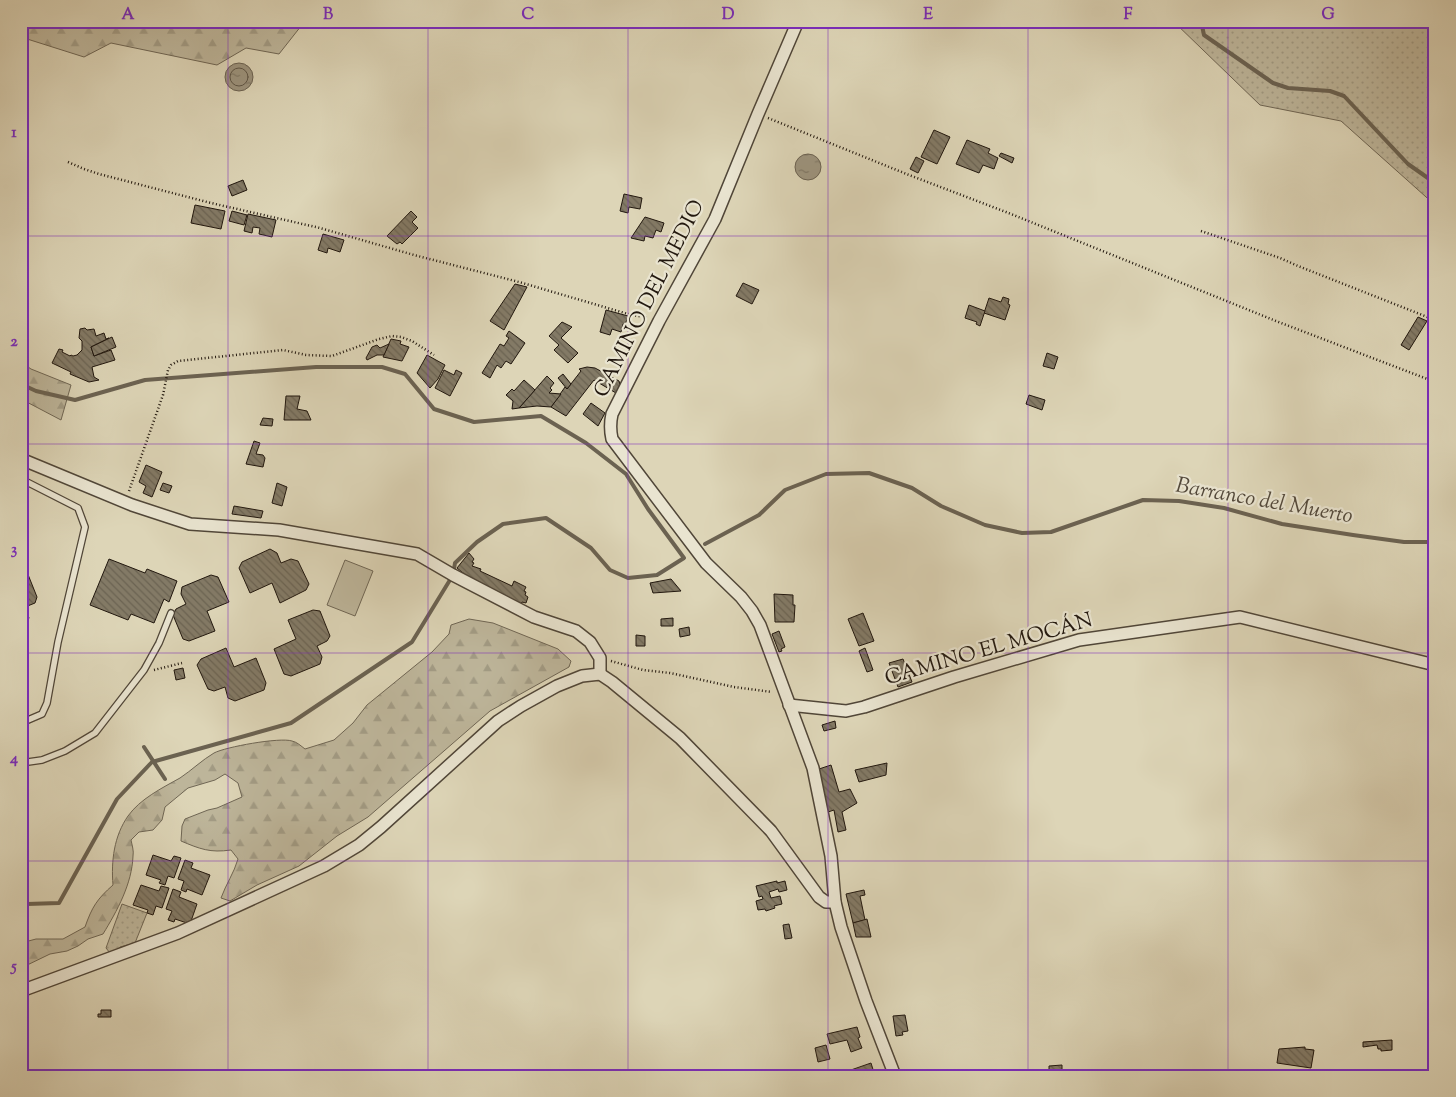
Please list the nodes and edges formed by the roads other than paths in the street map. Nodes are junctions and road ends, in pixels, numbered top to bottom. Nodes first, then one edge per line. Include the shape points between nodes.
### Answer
1 (798, 21) edge
2 (21, 459) edge
3 (21, 478) edge
4 (171, 613) dead end
5 (1435, 665) edge
6 (600, 674) junction
7 (789, 705) junction
8 (21, 723) edge
9 (21, 763) edge
10 (835, 902) junction
11 (21, 991) edge
12 (894, 1076) edge

1 - 7 street, CAMINO DEL MEDIO via 715,219 659,320 610,424 612,439 706,563 752,611
2 - 6 street via 125,502 190,524 279,530 417,554 534,617 576,631 590,642 600,658
3 - 8 lane via 78,508 85,527 47,703 42,714
4 - 9 lane via 144,670 96,733 65,751 42,760
5 - 7 street, CAMINO EL MOCÁN via 1240,617 1079,640 846,711
6 - 10 street via 680,738 772,831 820,897 826,902
6 - 11 street via 582,676 557,686 498,721 382,827 324,866 178,933
7 - 10 street, CAMINO DEL MEDIO via 813,768 831,856
10 - 12 street, CAMINO DEL MEDIO

